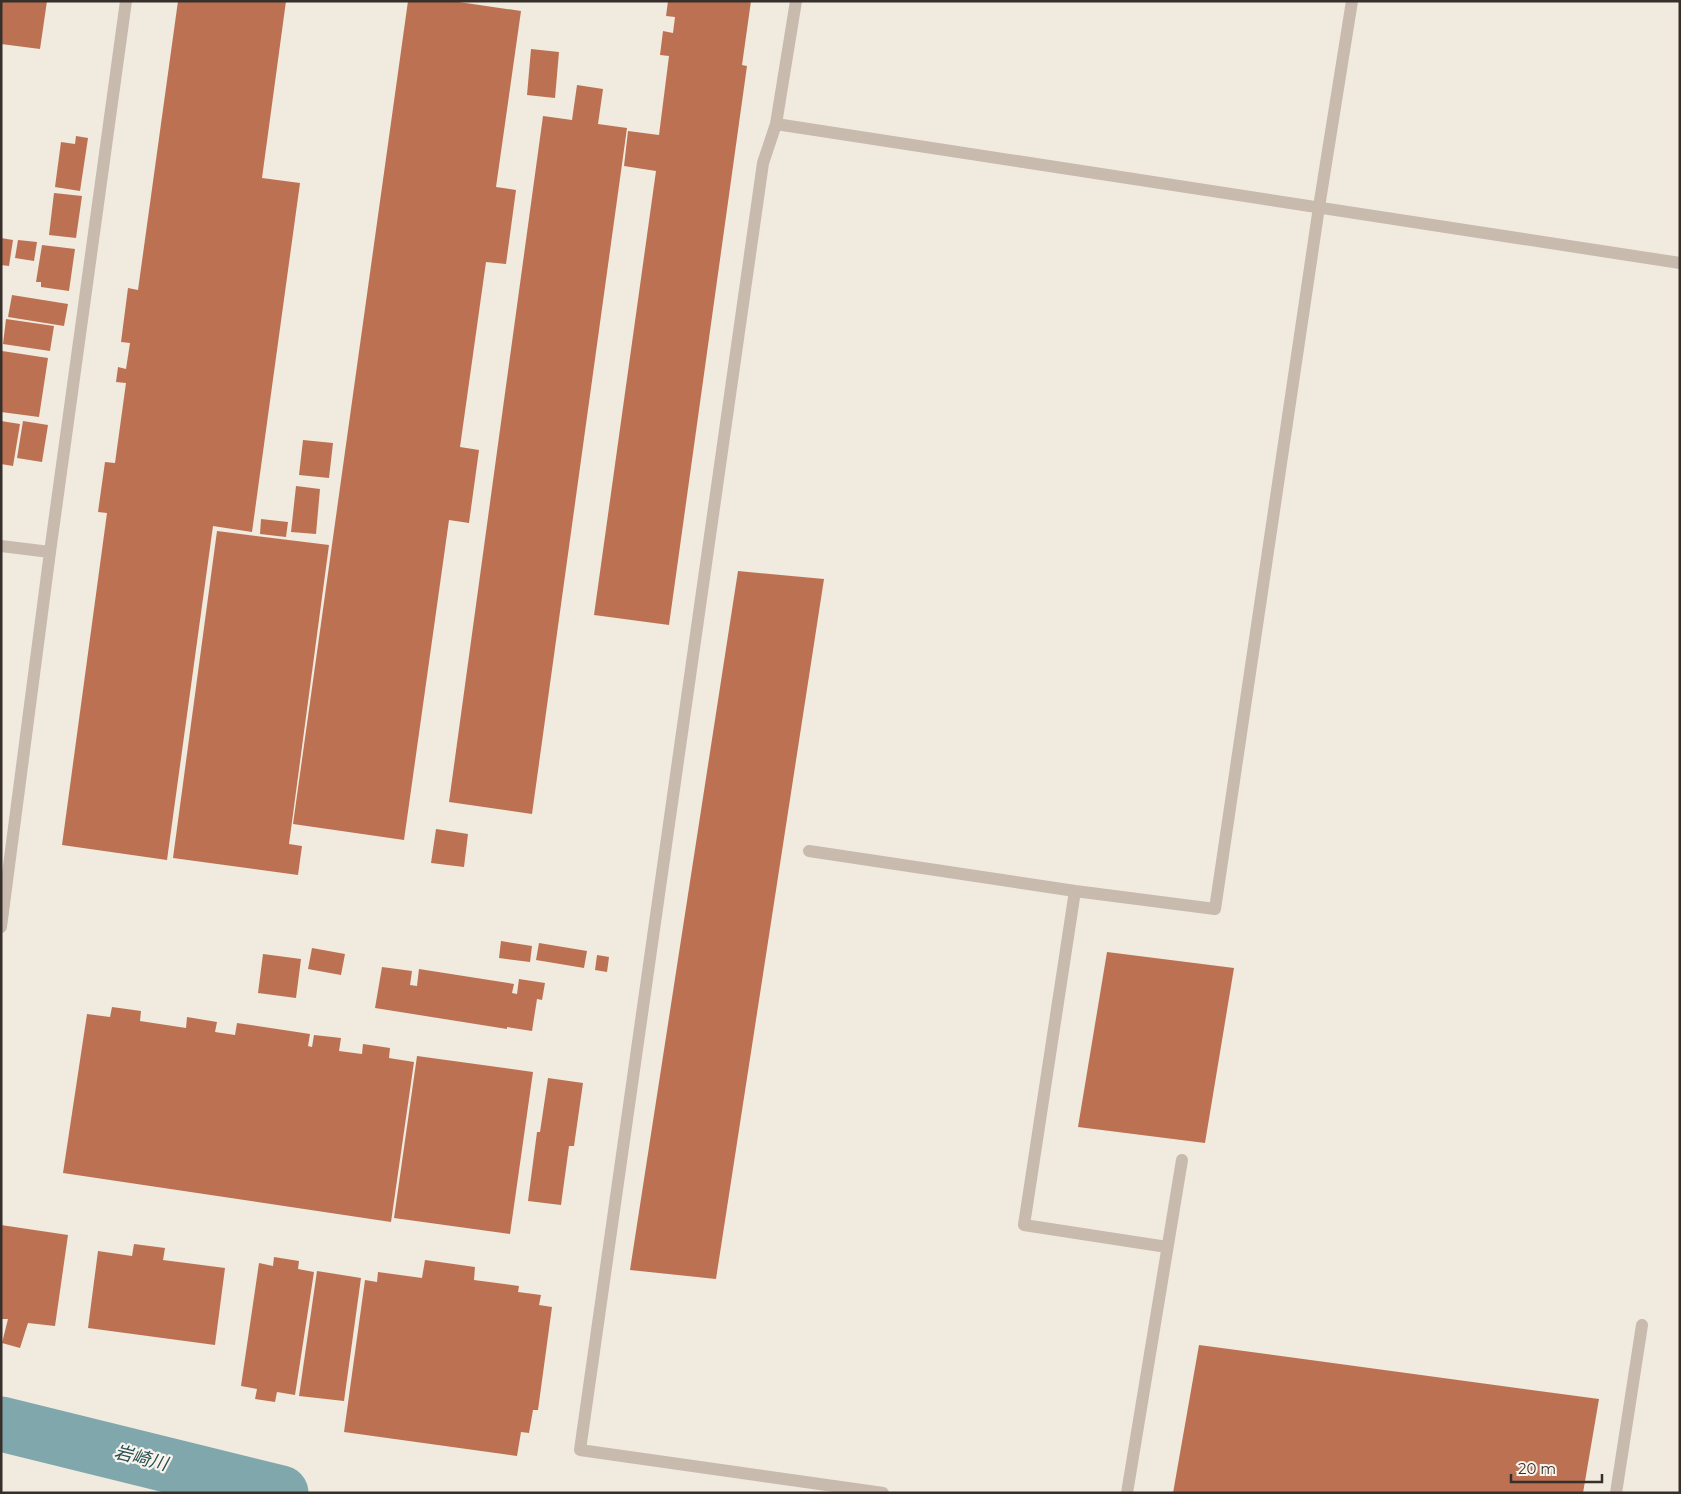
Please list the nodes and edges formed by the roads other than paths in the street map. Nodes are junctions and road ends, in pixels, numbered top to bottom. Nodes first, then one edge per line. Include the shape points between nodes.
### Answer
1 (126, 1) edge
2 (796, 1) edge
3 (1352, 1) edge
4 (776, 124) junction
5 (1318, 207) junction
6 (1680, 262) edge
7 (1, 546) edge
8 (50, 552) junction
9 (808, 851) dead end
10 (1075, 891) junction
11 (1, 927) edge
12 (1182, 1160) dead end
13 (1168, 1247) junction
14 (1642, 1325) dead end
15 (882, 1493) edge
16 (1127, 1493) edge
17 (1616, 1493) edge

1 - 8 lane
2 - 4 lane
3 - 5 lane
4 - 5 lane
4 - 15 lane via 763,163 580,1450
5 - 6 lane
5 - 10 lane via 1215,909
7 - 8 lane
8 - 11 lane
9 - 10 lane
10 - 13 lane via 1024,1225
12 - 13 lane
13 - 16 lane
14 - 17 lane

